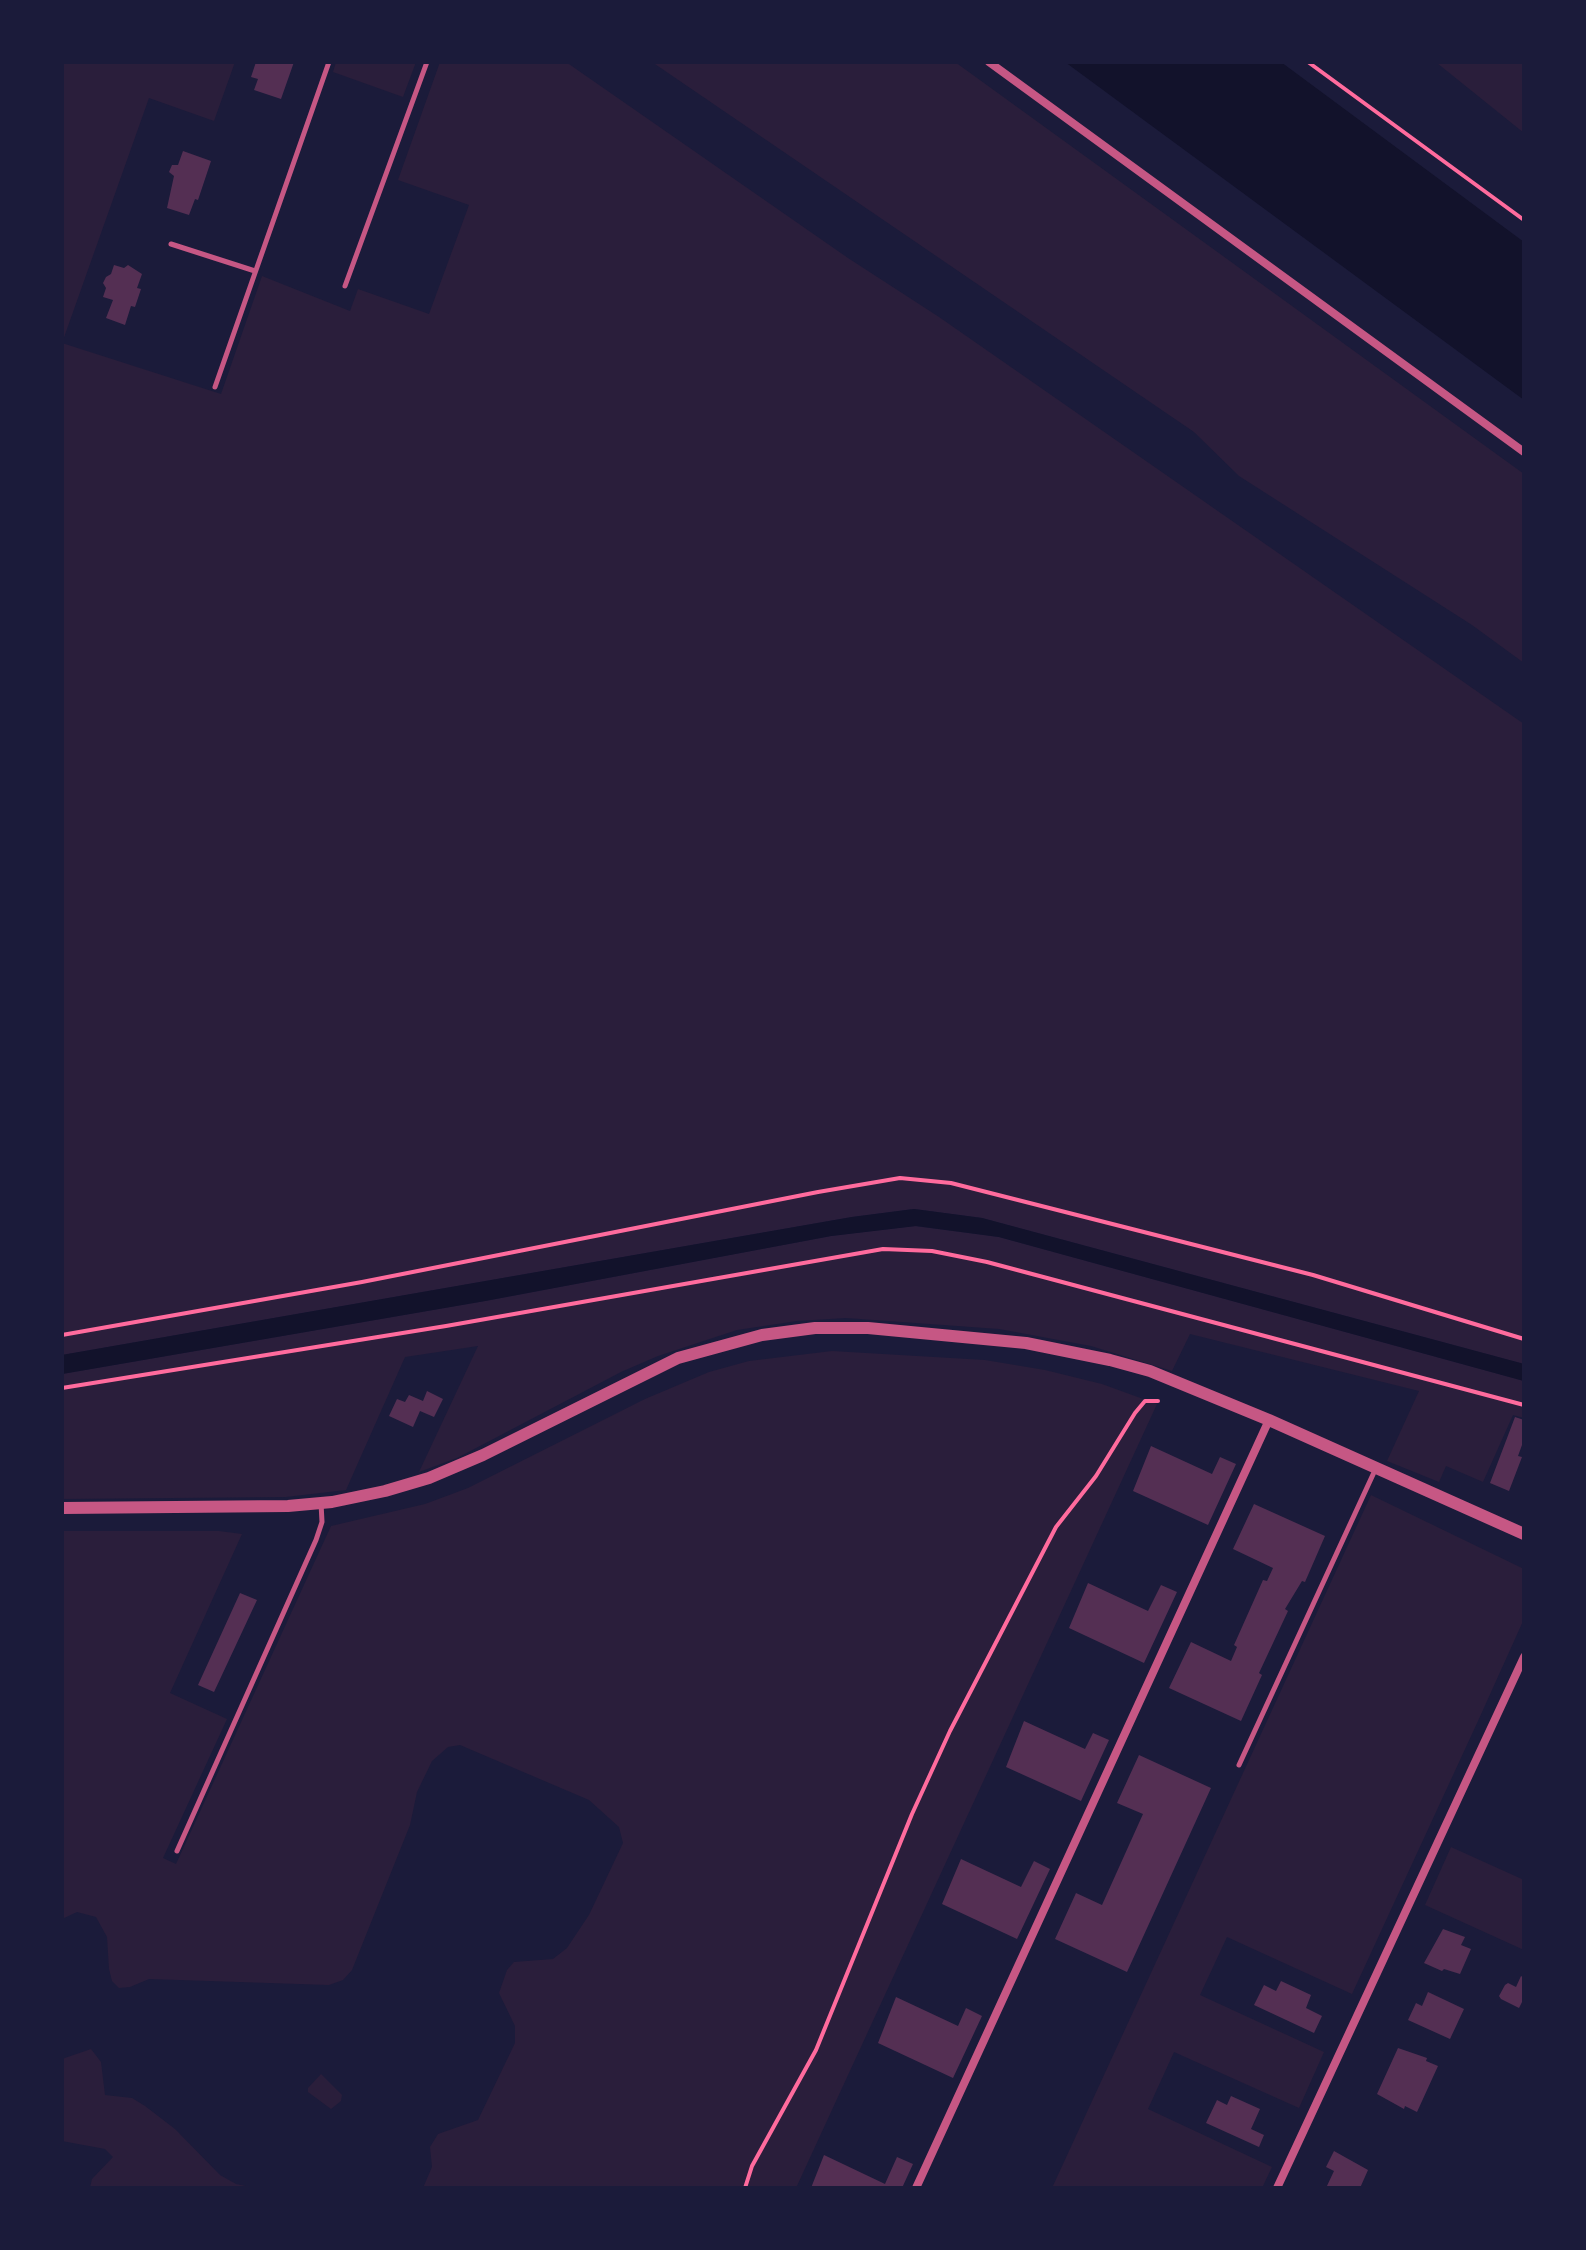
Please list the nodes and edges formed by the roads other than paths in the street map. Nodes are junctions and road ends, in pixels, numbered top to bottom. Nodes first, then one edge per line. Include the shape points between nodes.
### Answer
1 (329, 62) edge
2 (427, 62) edge
3 (989, 62) edge
4 (171, 244) dead end
5 (255, 271) junction
6 (345, 286) dead end
7 (215, 387) dead end
8 (1524, 452) edge
9 (1269, 1420) junction
10 (1377, 1467) junction
11 (321, 1503) junction
12 (62, 1508) edge
13 (1524, 1534) edge
14 (1524, 1657) edge
15 (1239, 1765) dead end
16 (177, 1851) dead end
17 (916, 2188) edge
18 (1277, 2188) edge

1 - 5 lane
2 - 6 lane
3 - 8 street
4 - 5 lane
5 - 7 lane
9 - 10 street
9 - 11 street via 1150,1371 1070,1351 960,1335 815,1328 762,1335 678,1358 429,1478
9 - 17 street
10 - 13 street
10 - 15 lane
11 - 12 street
11 - 16 lane via 316,1540
14 - 18 street

